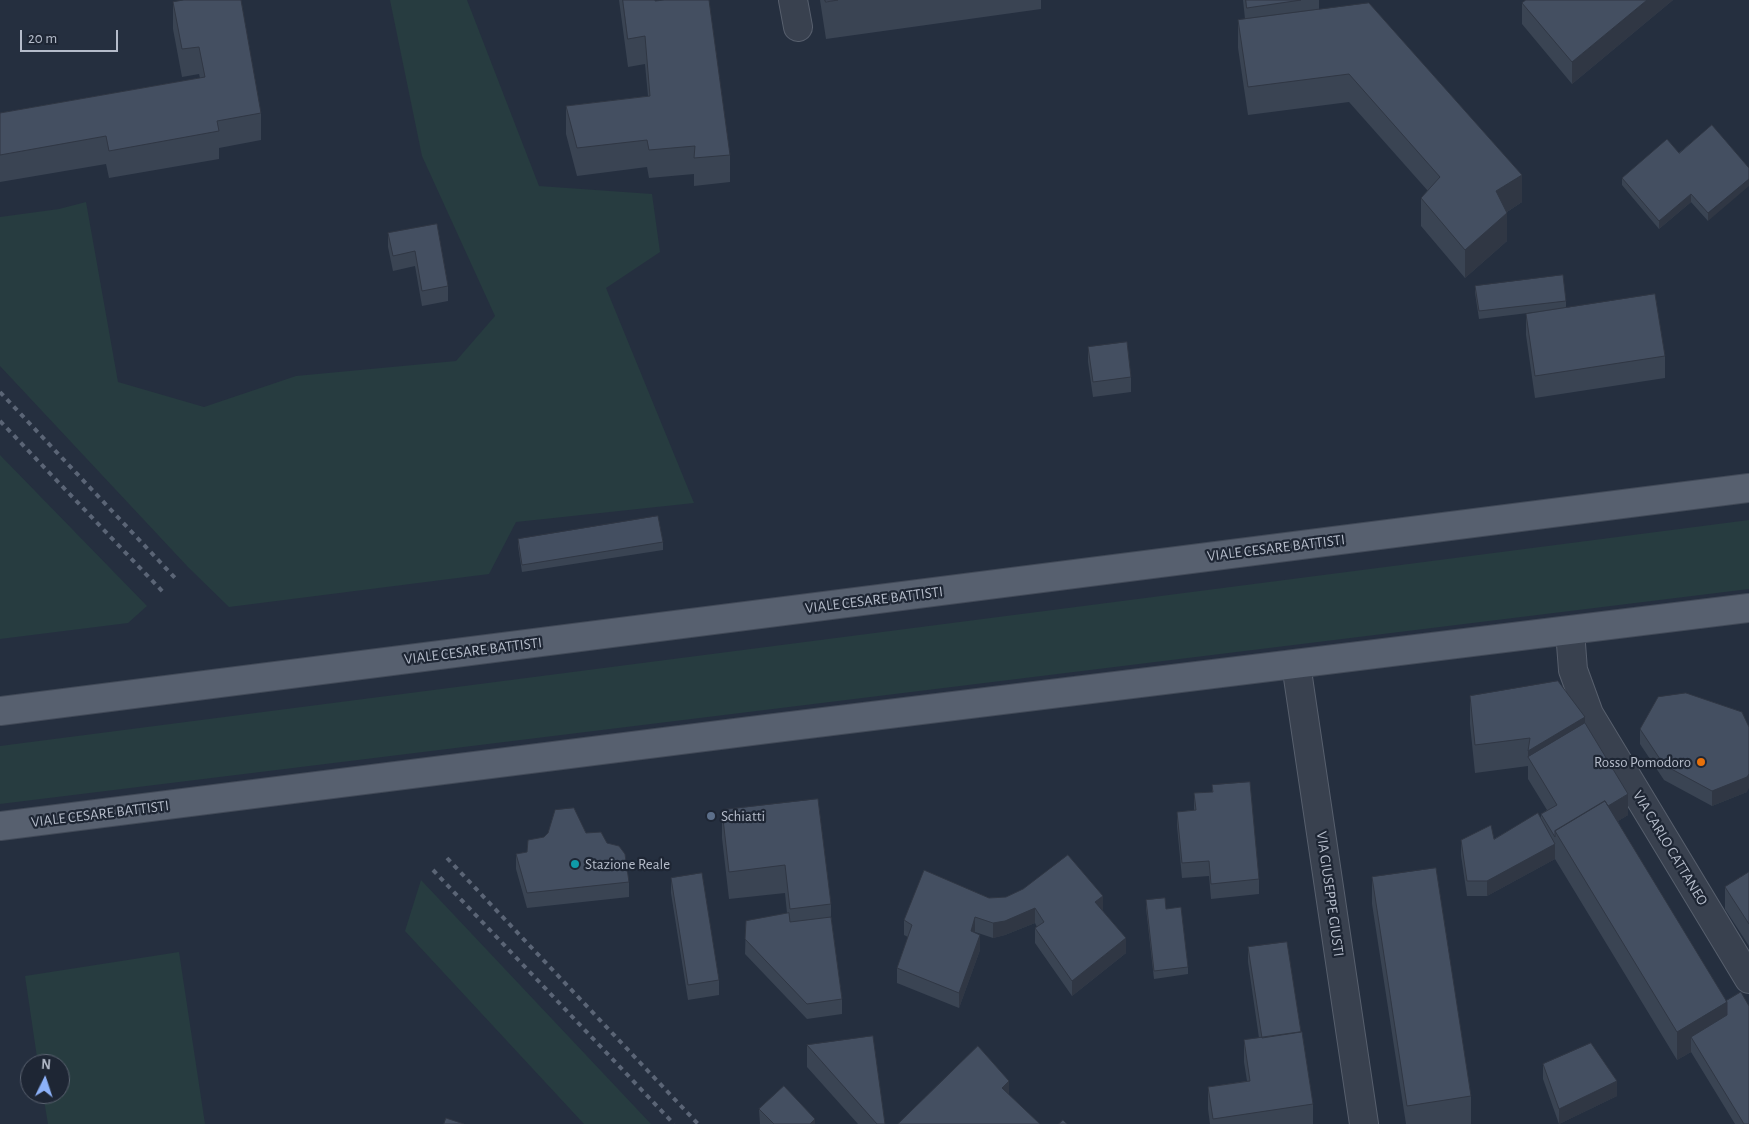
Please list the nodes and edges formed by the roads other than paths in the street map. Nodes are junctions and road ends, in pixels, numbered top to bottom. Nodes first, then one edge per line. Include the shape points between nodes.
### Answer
1 (793, 0) edge
2 (798, 27) dead end
3 (1749, 488) edge
4 (1749, 608) edge
5 (1570, 631) junction
6 (1296, 664) junction
7 (0, 711) edge
8 (0, 826) edge
9 (1749, 979) edge
10 (1364, 1124) edge

1 - 2 street
3 - 7 main road, VIALE CESARE BATTISTI
4 - 5 main road, VIALE CESARE BATTISTI
5 - 6 main road, VIALE CESARE BATTISTI
5 - 9 street, VIA CARLO CATTANEO via 1573,670 1589,714
6 - 8 main road, VIALE CESARE BATTISTI
6 - 10 street, VIA GIUSEPPE GIUSTI

